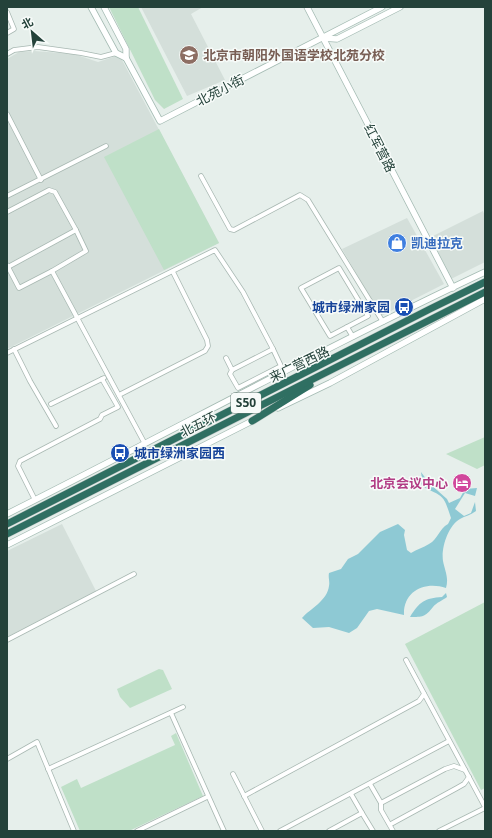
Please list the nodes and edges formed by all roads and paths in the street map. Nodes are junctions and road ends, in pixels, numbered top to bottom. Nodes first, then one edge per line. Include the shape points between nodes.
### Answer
1 (91, 7) edge
2 (104, 7) edge
3 (307, 7) edge
4 (382, 7) edge
5 (400, 7) edge
6 (7, 12) edge
7 (7, 33) edge
8 (323, 38) junction
9 (116, 53) junction
10 (7, 54) edge
11 (126, 58) junction
12 (7, 114) edge
13 (106, 146) dead end
14 (201, 176) dead end
15 (41, 180) junction
16 (7, 196) edge
17 (7, 212) edge
18 (76, 230) junction
19 (8, 266) edge
20 (52, 271) junction
21 (173, 272) junction
22 (485, 272) edge
23 (485, 282) edge
24 (453, 288) junction
25 (485, 292) edge
26 (485, 299) edge
27 (77, 318) junction
28 (383, 322) junction
29 (348, 327) junction
30 (353, 337) junction
31 (14, 349) junction
32 (273, 349) junction
33 (7, 353) edge
34 (226, 358) dead end
35 (341, 365) junction
36 (232, 370) junction
37 (108, 376) junction
38 (102, 378) junction
39 (258, 381) junction
40 (119, 395) junction
41 (51, 404) dead end
42 (124, 404) junction
43 (118, 407) junction
44 (252, 421) junction
45 (56, 426) dead end
46 (146, 444) junction
47 (35, 500) junction
48 (7, 514) edge
49 (7, 524) edge
50 (7, 534) edge
51 (7, 545) edge
52 (134, 574) dead end
53 (7, 640) edge
54 (406, 660) dead end
55 (424, 694) junction
56 (183, 707) dead end
57 (171, 713) junction
58 (449, 741) junction
59 (7, 759) edge
60 (48, 769) junction
61 (465, 770) junction
62 (233, 774) dead end
63 (469, 777) junction
64 (370, 784) junction
65 (352, 794) junction
66 (244, 796) junction
67 (207, 797) junction
68 (381, 803) junction
69 (485, 808) edge
70 (362, 813) junction
71 (391, 824) junction
72 (74, 831) edge
73 (137, 831) edge
74 (224, 831) edge
75 (262, 831) edge
76 (280, 831) edge
77 (328, 831) edge
78 (372, 831) edge
79 (393, 831) edge
80 (439, 831) edge

1 - 9 street
2 - 11 street via 126,49
3 - 8 street, 红军营路
4 - 8 street, 北苑小街
5 - 8 street, 北苑小街 via 337,39
6 - 7 street via 14,29
8 - 11 street, 北苑小街 via 160,121
8 - 24 street, 红军营路
9 - 10 street via 101,57 38,47 14,50
9 - 11 street
12 - 15 street
13 - 15 street
14 - 28 street via 230,228 234,230 300,195 308,200
15 - 16 street
17 - 18 street via 52,190
18 - 19 street
18 - 20 street via 86,251
19 - 20 street via 19,288
20 - 27 street
21 - 27 street
21 - 32 street via 215,250 243,292
21 - 40 street via 208,346 205,351
22 - 24 street, 来广营西路
23 - 49 highway, 北五环 / S50
24 - 28 street, 来广营西路
25 - 35 highway, 北五环 / S50
26 - 44 street via 330,383
27 - 31 street
27 - 37 street
28 - 30 street, 来广营西路
29 - 29 street via 368,316 339,268 301,288 330,336
29 - 30 street
30 - 39 street, 来广营西路
31 - 33 street
31 - 45 street
32 - 36 street
32 - 39 street via 281,366
34 - 36 street
35 - 44 highway
35 - 50 highway, 北五环 / S50
36 - 39 street via 230,374 238,388
37 - 38 street
37 - 40 street
38 - 41 street
38 - 43 street
39 - 46 street, 来广营西路
40 - 42 street
42 - 43 street
42 - 46 street
43 - 47 street via 102,415 100,420 20,460 18,466
44 - 51 street
46 - 47 street, 来广营西路
47 - 48 street, 来广营西路
52 - 53 street
54 - 55 street
55 - 58 street
55 - 66 street via 412,705
56 - 57 street
57 - 60 street
57 - 67 street
58 - 61 street
58 - 64 street
59 - 60 street via 37,742
60 - 72 street
61 - 63 street
61 - 68 street via 454,766 445,769
62 - 66 street
63 - 69 street
63 - 71 street via 464,784
64 - 65 street
64 - 68 street
65 - 70 street
65 - 76 street
66 - 75 street
67 - 73 street
67 - 74 street
68 - 71 street via 381,810
69 - 80 street
70 - 77 street
70 - 78 street
71 - 79 street

